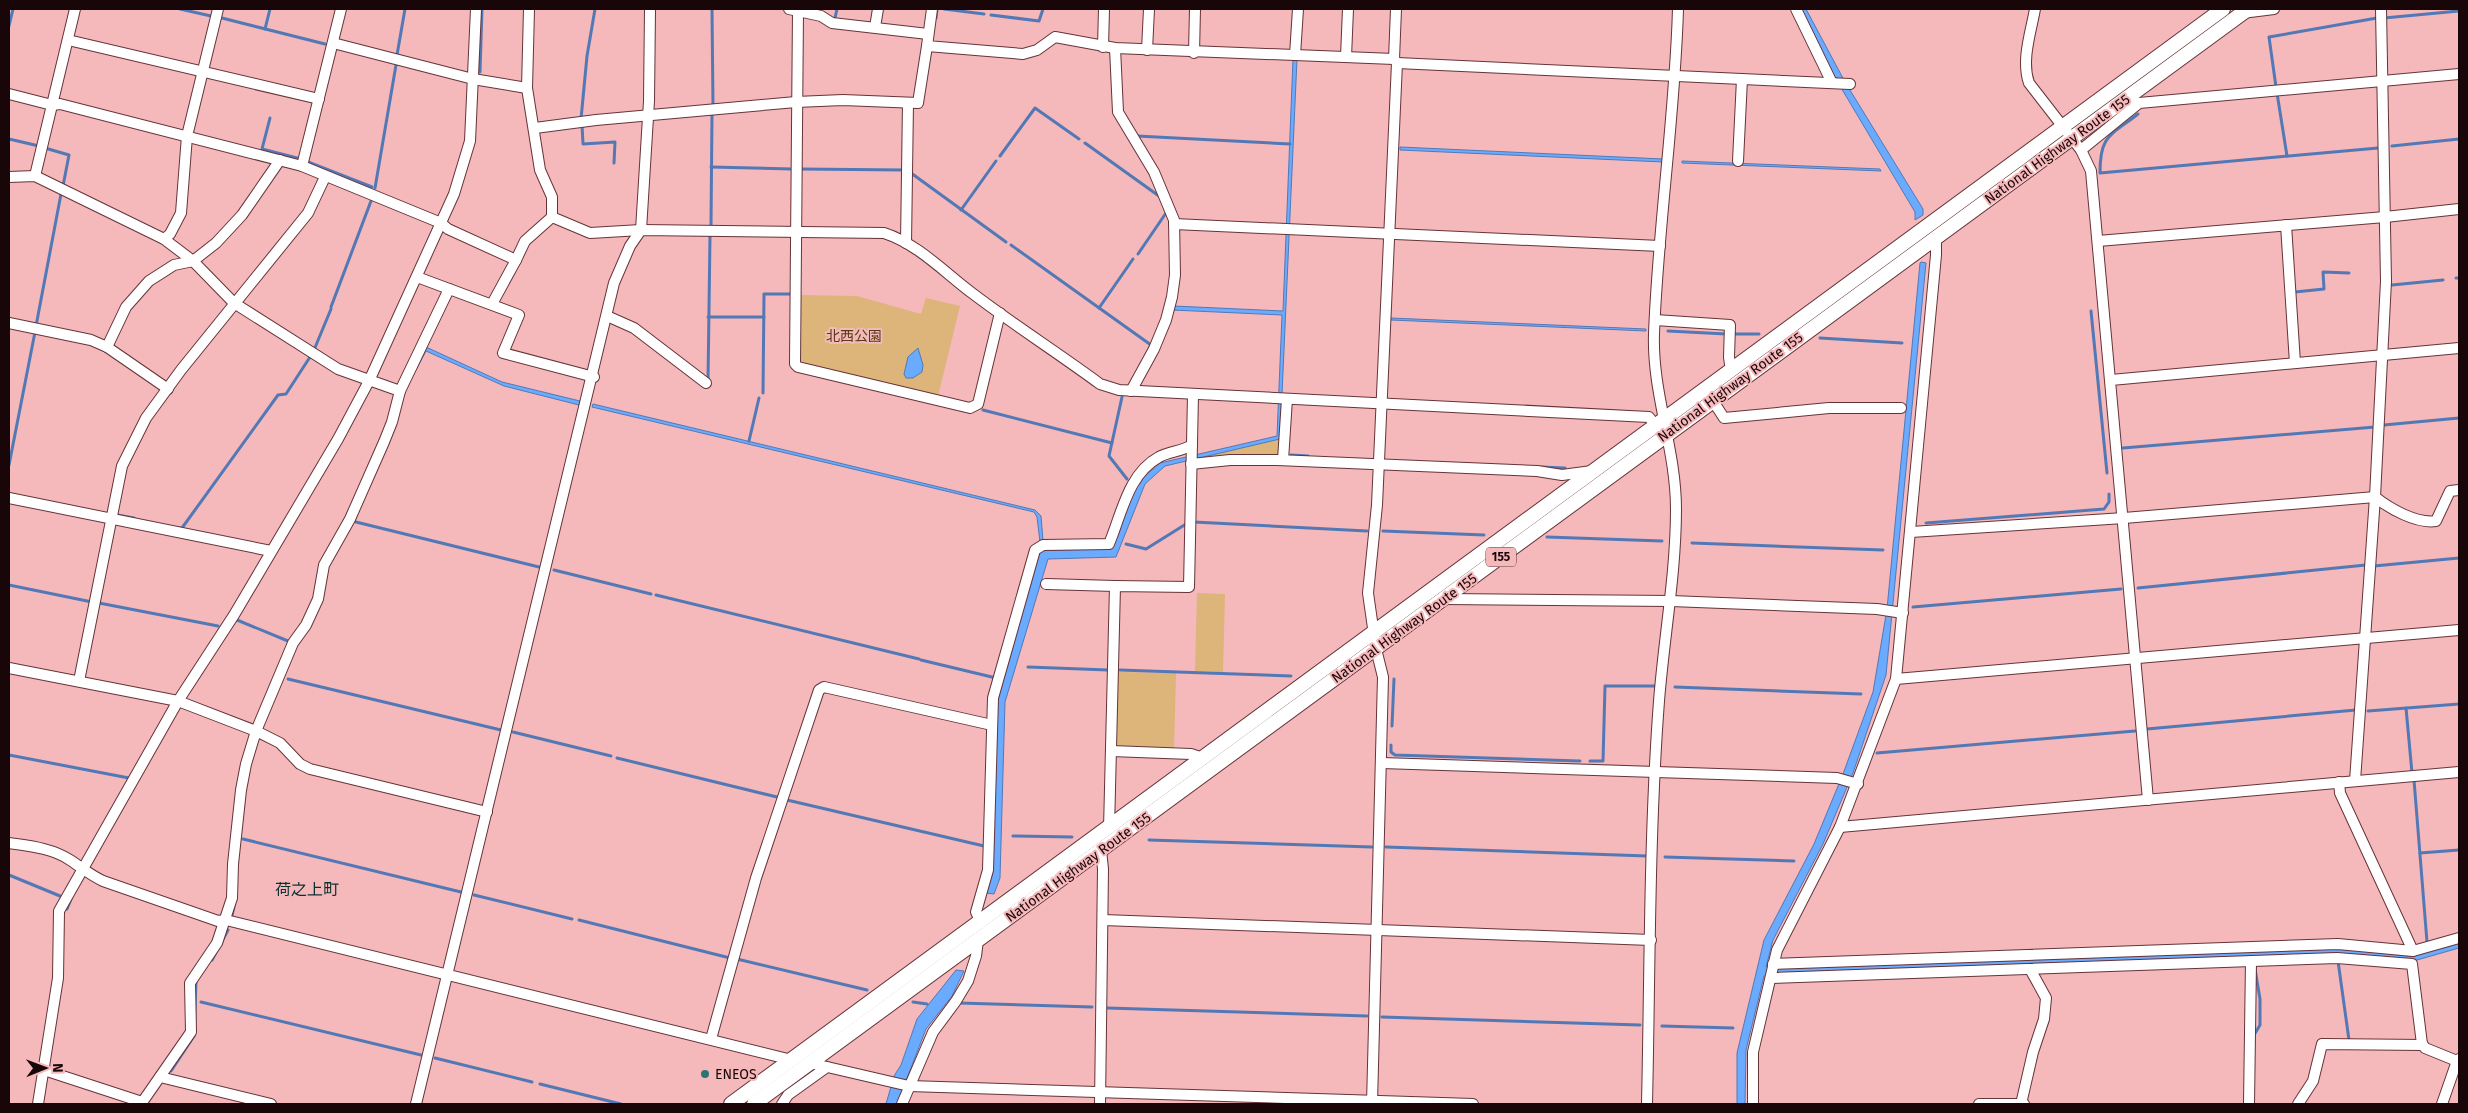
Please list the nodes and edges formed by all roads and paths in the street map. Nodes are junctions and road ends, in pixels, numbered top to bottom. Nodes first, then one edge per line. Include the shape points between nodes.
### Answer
1 (75, 9) edge
2 (218, 9) edge
3 (341, 9) edge
4 (476, 9) edge
5 (529, 9) edge
6 (650, 9) edge
7 (791, 9) edge
8 (878, 9) edge
9 (932, 9) edge
10 (1104, 9) edge
11 (1149, 9) edge
12 (1195, 9) edge
13 (1298, 9) edge
14 (1348, 9) edge
15 (1396, 9) edge
16 (1678, 9) edge
17 (1796, 9) edge
18 (2035, 9) edge
19 (2223, 9) edge
20 (2274, 9) edge
21 (2381, 9) edge
22 (2245, 11) edge
23 (875, 27) junction
24 (928, 34) junction
25 (68, 40) junction
26 (332, 43) junction
27 (927, 46) junction
28 (1103, 47) junction
29 (1115, 48) junction
30 (1147, 50) junction
31 (1194, 52) junction
32 (1295, 55) junction
33 (1346, 57) junction
34 (1395, 61) junction
35 (203, 71) junction
36 (2459, 74) edge
37 (1676, 76) junction
38 (473, 79) junction
39 (1742, 79) junction
40 (2383, 80) junction
41 (1834, 83) junction
42 (1849, 84) dead end
43 (527, 88) junction
44 (9, 94) edge
45 (319, 99) junction
46 (796, 102) junction
47 (908, 103) junction
48 (52, 105) junction
49 (648, 115) junction
50 (2063, 126) junction
51 (535, 128) junction
52 (187, 136) junction
53 (2072, 138) junction
54 (2081, 150) junction
55 (280, 160) junction
56 (1738, 161) dead end
57 (302, 166) junction
58 (34, 176) junction
59 (325, 177) junction
60 (9, 178) edge
61 (2459, 209) edge
62 (552, 217) junction
63 (2386, 217) junction
64 (441, 223) junction
65 (1174, 224) junction
66 (2286, 225) junction
67 (641, 230) junction
68 (795, 232) junction
69 (1389, 234) junction
70 (1936, 237) junction
71 (164, 239) junction
72 (2098, 240) junction
73 (906, 243) junction
74 (1660, 246) junction
75 (516, 260) junction
76 (193, 261) junction
77 (417, 277) junction
78 (449, 288) junction
79 (234, 303) junction
80 (492, 304) junction
81 (1000, 313) junction
82 (607, 316) junction
83 (1655, 320) junction
84 (9, 323) edge
85 (107, 347) junction
86 (2459, 348) edge
87 (2383, 355) junction
88 (2295, 362) junction
89 (1731, 372) junction
90 (594, 377) junction
91 (2111, 380) junction
92 (369, 381) junction
93 (706, 383) dead end
94 (168, 389) junction
95 (400, 391) junction
96 (1131, 391) junction
97 (1193, 395) junction
98 (1282, 399) junction
99 (1713, 401) junction
100 (1382, 403) junction
101 (1901, 408) dead end
102 (1660, 421) junction
103 (1668, 432) junction
104 (1191, 456) junction
105 (1283, 460) junction
106 (1379, 465) junction
107 (1595, 471) junction
108 (2459, 490) edge
109 (2375, 497) junction
110 (9, 498) edge
111 (2124, 518) junction
112 (112, 519) junction
113 (1911, 532) junction
114 (271, 551) junction
115 (1046, 584) dead end
116 (1115, 586) junction
117 (1445, 599) junction
118 (1671, 602) junction
119 (1902, 613) junction
120 (2459, 630) edge
121 (1374, 632) junction
122 (2365, 638) junction
123 (1376, 649) junction
124 (2135, 658) junction
125 (9, 668) edge
126 (1896, 680) junction
127 (79, 681) junction
128 (178, 701) junction
129 (992, 725) junction
130 (256, 731) junction
131 (1111, 751) junction
132 (1203, 758) junction
133 (1382, 763) junction
134 (1655, 772) junction
135 (2459, 772) edge
136 (2355, 781) junction
137 (1854, 782) junction
138 (2339, 782) junction
139 (2148, 800) junction
140 (487, 812) junction
141 (1840, 827) junction
142 (1109, 829) junction
143 (9, 843) edge
144 (1101, 850) junction
145 (82, 870) junction
146 (226, 920) junction
147 (1103, 920) junction
148 (981, 923) junction
149 (1377, 930) junction
150 (2459, 938) edge
151 (978, 940) junction
152 (1651, 940) junction
153 (2412, 957) junction
154 (2251, 961) junction
155 (1773, 965) junction
156 (2030, 969) junction
157 (447, 975) junction
158 (1771, 977) junction
159 (711, 1039) junction
160 (2423, 1045) junction
161 (792, 1060) junction
162 (2458, 1060) edge
163 (810, 1063) junction
164 (827, 1067) junction
165 (44, 1070) junction
166 (160, 1077) junction
167 (909, 1086) junction
168 (1100, 1092) junction
169 (141, 1103) edge
170 (1372, 1103) edge
171 (38, 1104) edge
172 (271, 1104) edge
173 (416, 1104) edge
174 (732, 1104) edge
175 (754, 1104) edge
176 (782, 1104) edge
177 (902, 1104) edge
178 (1100, 1104) edge
179 (1473, 1104) edge
180 (1647, 1104) edge
181 (1753, 1104) edge
182 (1979, 1104) edge
183 (2019, 1104) edge
184 (2249, 1104) edge
185 (2298, 1104) edge
186 (2442, 1104) edge

1 - 25 street
2 - 35 street
3 - 26 street
4 - 38 street
5 - 43 street
6 - 49 street
7 - 23 street via 821,16 832,23
7 - 46 street
8 - 23 street
9 - 24 street
10 - 28 street
11 - 30 street
12 - 31 street
13 - 32 street
14 - 33 street
15 - 34 street
16 - 37 street
17 - 41 street
18 - 50 street via 2026,74 2029,83
19 - 50 highway, National Highway Route 155 / 155
20 - 22 street
21 - 40 street
22 - 53 highway, National Highway Route 155 / 155
23 - 24 street
24 - 27 street
25 - 35 street
25 - 48 street
26 - 38 street
26 - 45 street
27 - 28 street via 1023,54 1037,50 1055,37
27 - 47 street via 918,103
28 - 29 street
29 - 30 street
29 - 65 street via 1118,112 1154,172
30 - 31 street
31 - 32 street
32 - 33 street
33 - 34 street
34 - 37 street
34 - 69 street
35 - 45 street
35 - 52 street
36 - 40 street
37 - 39 street
37 - 74 street
38 - 43 street
38 - 64 street via 470,141 454,194
39 - 41 street
39 - 56 street
40 - 54 street via 2140,103
40 - 63 street
41 - 42 street
43 - 51 street
44 - 48 street
45 - 57 street
46 - 47 street
46 - 49 street
46 - 68 street
47 - 73 street
48 - 52 street via 60,104
48 - 58 street
49 - 51 street
49 - 67 street
50 - 53 street
50 - 89 highway, National Highway Route 155 / 155
51 - 62 street via 540,170 552,197
52 - 55 street
52 - 71 street via 181,213
53 - 54 street
53 - 70 highway, National Highway Route 155 / 155
54 - 72 street via 2091,171
55 - 57 street
55 - 76 street via 242,215 216,243
57 - 59 street
58 - 60 street
58 - 71 street
59 - 64 street
59 - 79 street via 308,213
61 - 63 street
62 - 67 street via 590,233
62 - 75 street via 525,241
63 - 66 street
63 - 87 street
64 - 75 street
64 - 77 street
65 - 69 street
65 - 96 street via 1172,297 1154,349
66 - 72 street
66 - 88 street
67 - 68 street
67 - 82 street via 630,246 614,283
68 - 73 street via 884,233
68 - 81 street via 794,361 798,367 970,408 978,404
69 - 74 street
69 - 100 street
70 - 99 highway, National Highway Route 155 / 155
70 - 113 street
71 - 76 street
72 - 91 street
73 - 81 street
74 - 83 street
75 - 80 street
76 - 79 street
76 - 85 street via 174,266 149,281 126,307
77 - 78 street
77 - 92 street
78 - 80 street
78 - 95 street
79 - 92 street via 338,369
79 - 94 street
80 - 90 street via 520,315 503,353
81 - 96 street via 1100,384
82 - 90 street
82 - 93 street via 634,328
83 - 89 street via 1730,325
83 - 102 street
84 - 85 street via 91,340
85 - 94 street
86 - 87 street
87 - 88 street
87 - 109 street
88 - 91 street
89 - 102 highway, National Highway Route 155 / 155
90 - 140 street
91 - 111 street
92 - 95 street
92 - 114 street via 338,440
94 - 112 street via 146,418 122,466
95 - 130 street via 384,442 350,519 324,565 318,599 293,643
96 - 97 street
97 - 98 street
97 - 104 street
98 - 100 street
98 - 105 street
99 - 101 street via 1724,418 1829,408
99 - 103 highway, National Highway Route 155 / 155
100 - 102 street via 1649,417
100 - 106 street
102 - 103 street
102 - 107 highway, National Highway Route 155 / 155
103 - 117 highway, National Highway Route 155 / 155
103 - 118 street via 1676,509
104 - 105 street
104 - 116 street via 1189,587
104 - 129 street via 1184,450 1161,456 1136,476 1109,544 1043,545 1035,550 993,698
105 - 106 street
106 - 107 street via 1562,475
106 - 121 street via 1368,593
107 - 121 highway, National Highway Route 155 / 155
108 - 109 street via 2450,491 2436,521 2426,522
109 - 111 street
109 - 122 street
110 - 112 street
111 - 113 street
111 - 124 street
112 - 114 street
112 - 127 street
113 - 119 street
114 - 128 street
115 - 116 street
116 - 131 street
117 - 118 street
117 - 123 highway, National Highway Route 155 / 155
118 - 119 street via 1877,609
118 - 134 street via 1659,700
119 - 126 street
120 - 122 street
121 - 123 street
121 - 132 highway, National Highway Route 155 / 155
122 - 124 street
122 - 136 street
123 - 133 street via 1383,676
123 - 144 highway, National Highway Route 155 / 155
124 - 126 street
124 - 139 street
125 - 127 street
126 - 137 street
127 - 128 street
128 - 130 street
128 - 145 street
129 - 148 street via 988,870 976,912
129 - 159 street via 824,687 819,690 756,878
130 - 140 street via 280,743 300,764 310,769
130 - 146 street via 241,790 232,898
131 - 132 street via 1191,754
131 - 142 street
132 - 142 highway, National Highway Route 155 / 155
133 - 134 street
133 - 149 street
134 - 137 street via 1837,778
134 - 152 street
135 - 136 street
136 - 138 street
137 - 141 street
138 - 139 street
138 - 153 street via 2340,792
139 - 141 street
140 - 157 street
141 - 155 street
142 - 148 highway, National Highway Route 155 / 155
143 - 145 street via 53,852
144 - 147 street
144 - 151 highway, National Highway Route 155 / 155
145 - 146 street via 112,884 218,921
145 - 165 street via 59,911 58,978
146 - 157 street
146 - 166 street via 217,944 190,983 191,1032
147 - 149 street
147 - 168 street
148 - 161 highway, National Highway Route 155 / 155
149 - 152 street
149 - 170 street
150 - 153 street
151 - 163 highway, National Highway Route 155 / 155
151 - 167 street via 968,981 932,1032
152 - 180 street
153 - 154 street
153 - 155 street via 2338,944
153 - 160 street
154 - 156 street
154 - 184 street
155 - 158 street
156 - 158 street
156 - 183 street via 2046,998 2045,1012
157 - 159 street
157 - 173 street
158 - 181 street via 1753,1052
159 - 161 street
160 - 162 street
160 - 185 street via 2322,1044 2313,1081
161 - 174 highway, National Highway Route 155 / 155
162 - 186 street
163 - 164 street
163 - 175 highway, National Highway Route 155 / 155
164 - 167 street
164 - 176 street
165 - 169 street
165 - 171 street
166 - 169 street
166 - 172 street
167 - 168 street
167 - 177 street
168 - 170 street
168 - 178 street
170 - 179 street
182 - 183 street

